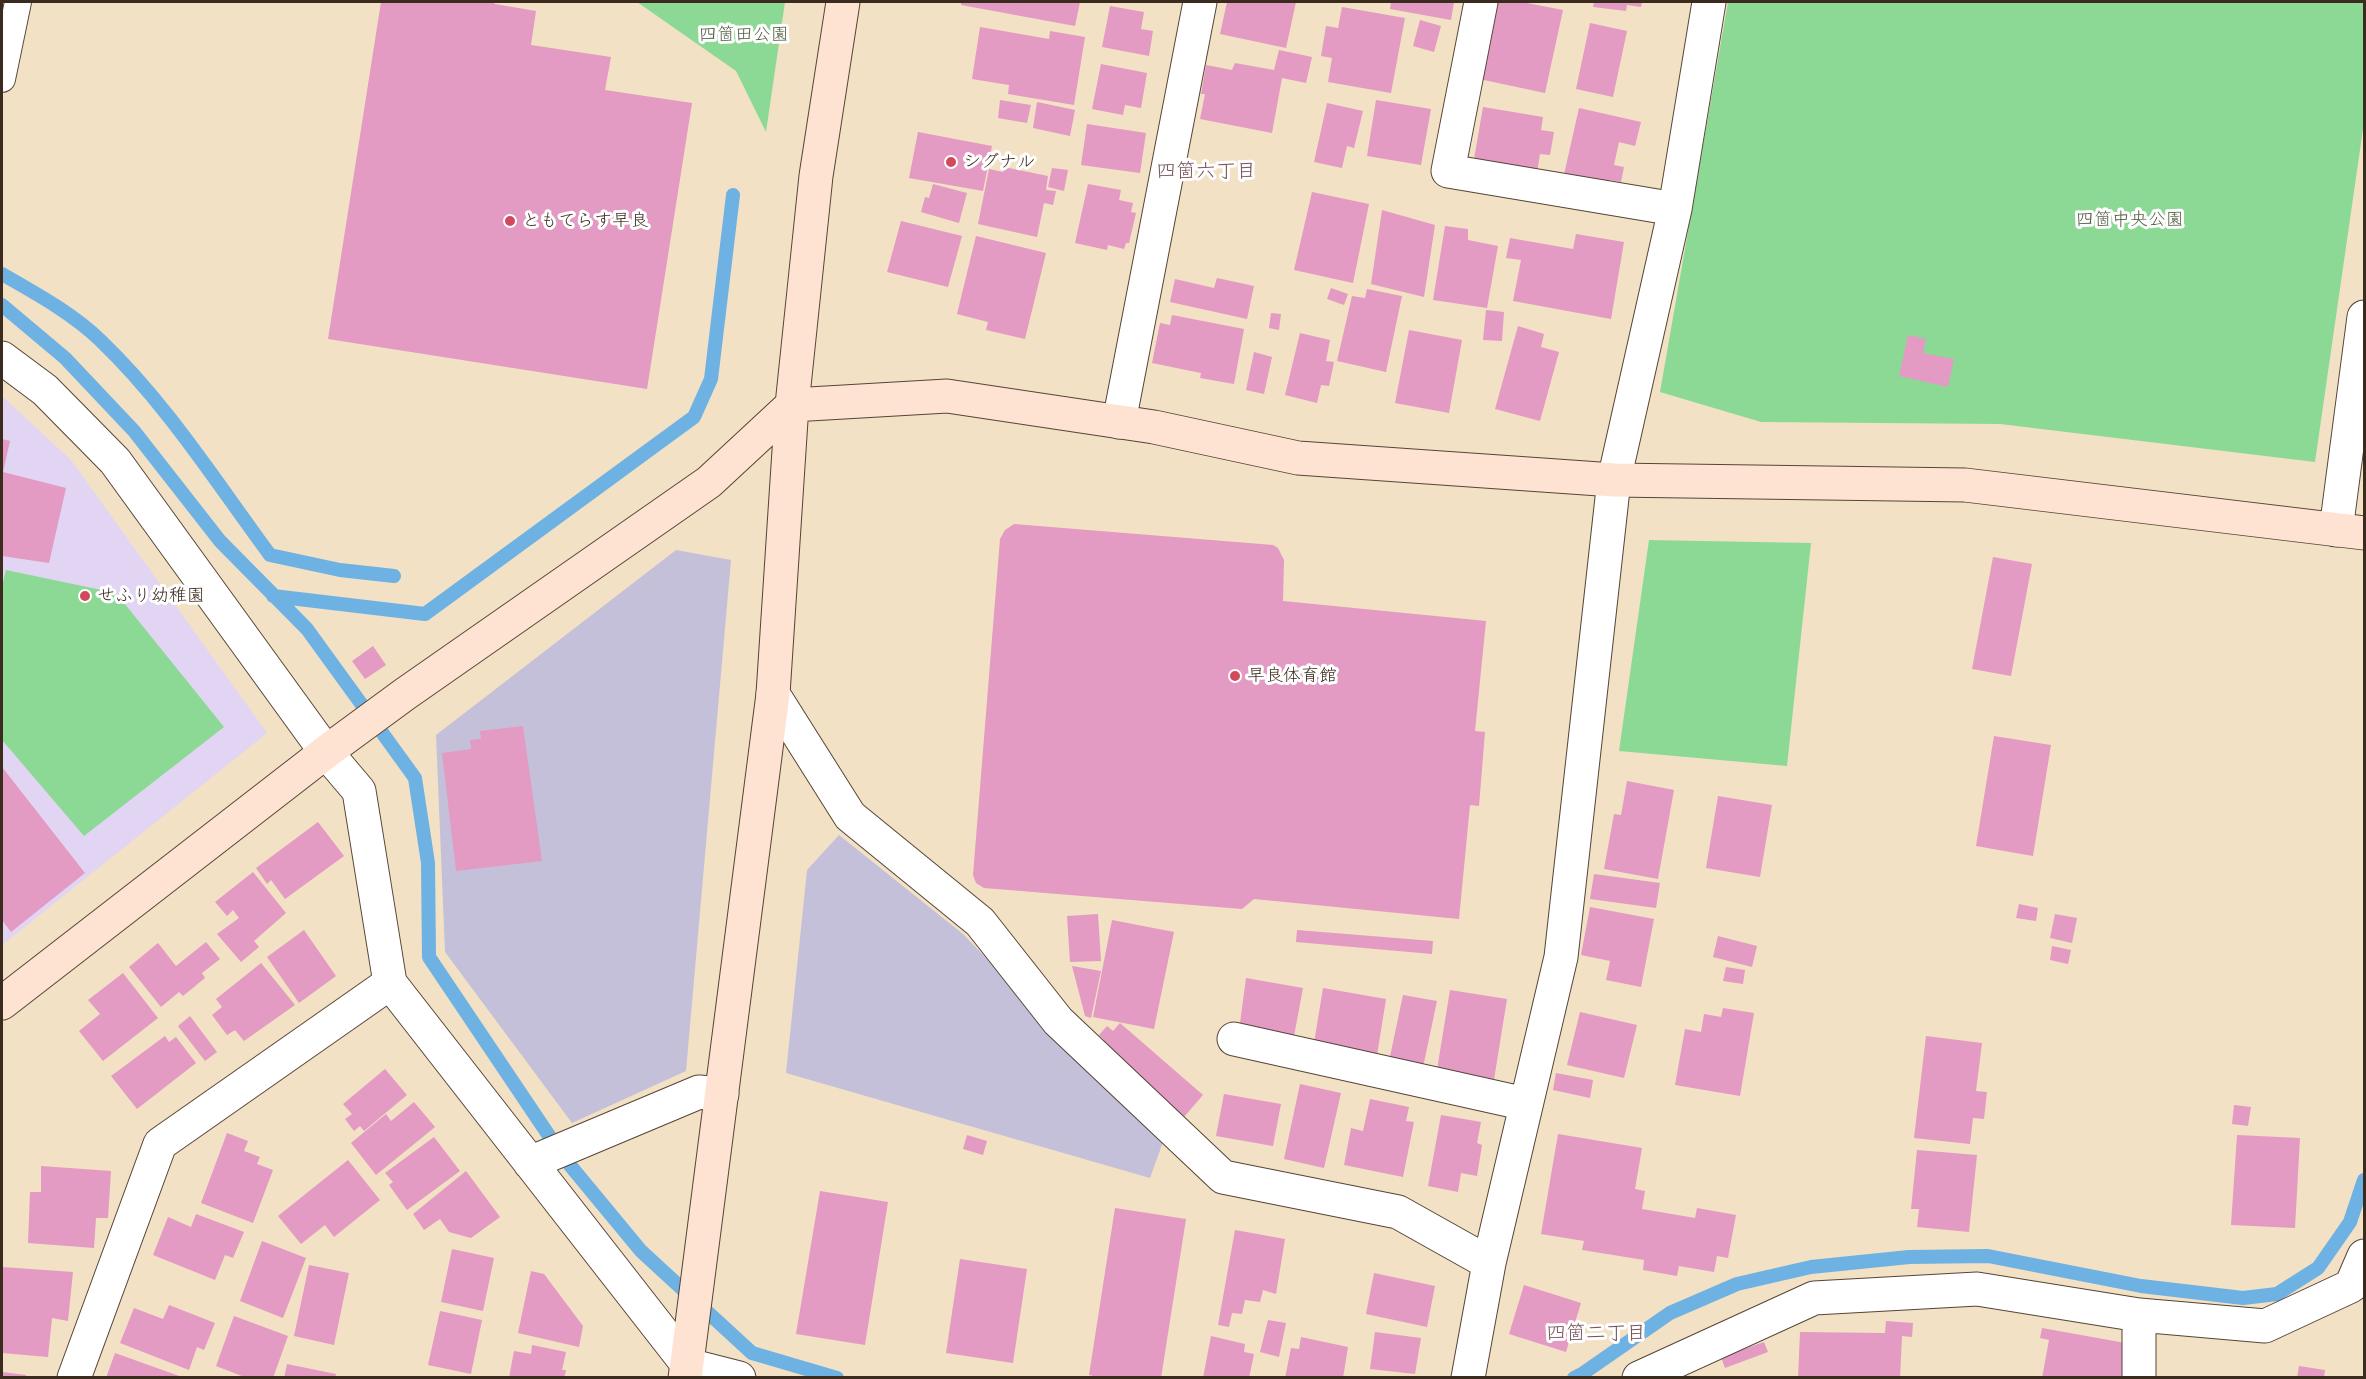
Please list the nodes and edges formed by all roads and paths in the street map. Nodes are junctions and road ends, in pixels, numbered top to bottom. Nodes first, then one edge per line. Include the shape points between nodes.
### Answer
1 (18, 2) edge
2 (843, 2) edge
3 (1200, 2) edge
4 (1480, 2) edge
5 (1709, 2) edge
6 (2, 79) edge
7 (1675, 209) junction
8 (2364, 317) edge
9 (2, 358) edge
10 (792, 405) junction
11 (1119, 422) junction
12 (1614, 480) junction
13 (2350, 531) edge
14 (773, 694) junction
15 (326, 752) junction
16 (390, 983) junction
17 (2, 1003) edge
18 (1234, 1039) dead end
19 (722, 1094) junction
20 (1526, 1104) junction
21 (530, 1163) junction
22 (2364, 1256) edge
23 (1490, 1263) junction
24 (2358, 1289) edge
25 (2139, 1315) junction
26 (688, 1362) edge
27 (1470, 1370) edge
28 (74, 1377) edge
29 (739, 1377) edge
30 (1639, 1377) edge
31 (2139, 1377) edge

1 - 6 lane
2 - 10 street via 816,176
3 - 11 street
4 - 7 street via 1448,171
5 - 7 street
7 - 12 street
8 - 13 street
9 - 15 street via 45,390 115,461
10 - 11 street via 947,396
10 - 14 street
10 - 15 street via 709,483
11 - 12 street via 1298,458
12 - 13 street via 1965,485
12 - 20 street via 1561,957
14 - 19 street
14 - 23 street via 850,816 980,922 1058,1021 1224,1178 1398,1212
15 - 16 street via 358,791
15 - 17 street
16 - 21 street
16 - 28 street via 160,1144
18 - 20 street
19 - 21 street via 699,1092
19 - 26 street
20 - 23 street
21 - 26 street
22 - 24 street
23 - 27 street
24 - 25 street via 2265,1326
25 - 30 street via 1977,1289 1814,1298
25 - 31 street
26 - 29 street

